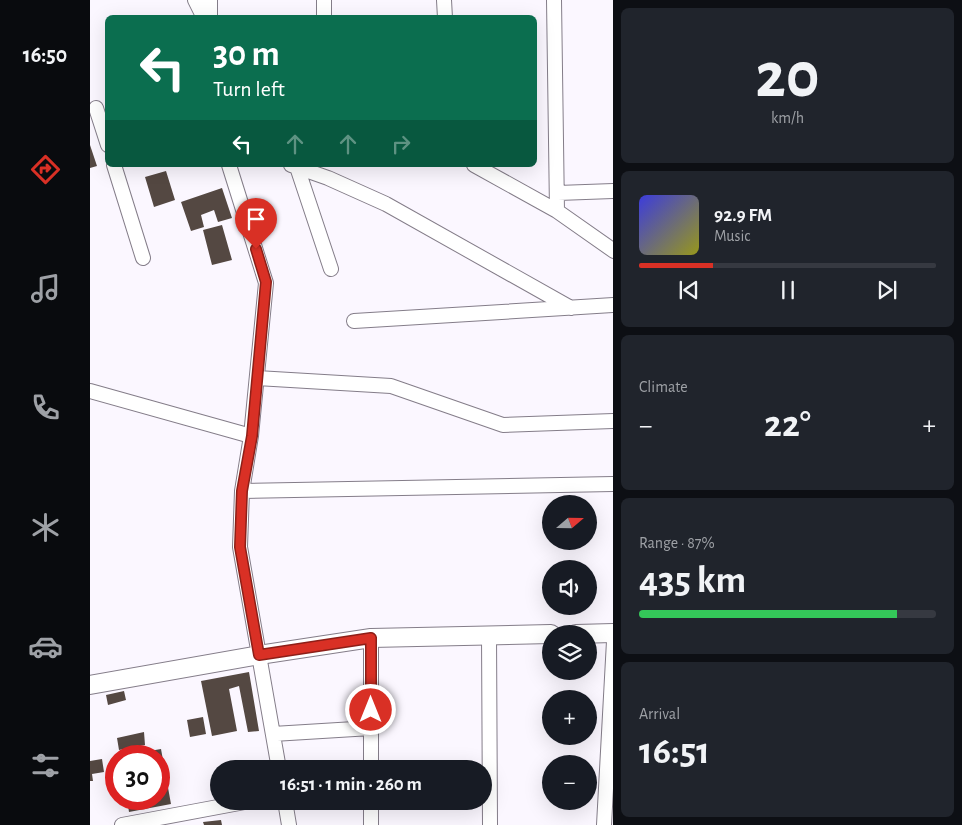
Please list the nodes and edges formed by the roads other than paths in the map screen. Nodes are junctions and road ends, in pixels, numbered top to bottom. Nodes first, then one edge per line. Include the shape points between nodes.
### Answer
1 (195, 0) edge
2 (210, 0) edge
3 (324, 0) edge
4 (444, 0) edge
5 (554, 0) edge
6 (202, 15) edge
7 (210, 15) edge
8 (324, 15) edge
9 (445, 15) edge
10 (98, 108) edge
11 (105, 134) edge
12 (115, 167) edge
13 (230, 167) edge
14 (294, 167) edge
15 (300, 167) edge
16 (478, 167) edge
17 (327, 172) edge
18 (613, 191) edge
19 (558, 193) junction
20 (557, 211) junction
21 (613, 251) edge
22 (143, 258) dead end
23 (331, 269) dead end
24 (613, 305) edge
25 (572, 308) junction
26 (354, 321) dead end
27 (257, 378) junction
28 (90, 391) edge
29 (613, 421) edge
30 (252, 436) junction
31 (613, 484) edge
32 (242, 491) junction
33 (597, 633) edge
34 (613, 633) edge
35 (542, 634) edge
36 (489, 635) junction
37 (371, 638) junction
38 (613, 641) edge
39 (259, 655) junction
40 (90, 685) edge
41 (371, 728) junction
42 (273, 734) junction
43 (277, 760) edge
44 (371, 760) edge
45 (210, 808) edge
46 (286, 810) edge
47 (371, 810) edge
48 (122, 825) edge
49 (289, 825) edge
50 (371, 825) edge
51 (490, 825) edge
52 (604, 825) edge

1 - 6 street
2 - 7 street
3 - 8 street
4 - 9 street
5 - 19 street
10 - 11 street
12 - 22 street
13 - 27 street via 266,282
14 - 23 street
15 - 17 street
16 - 20 street
17 - 25 street
18 - 19 street
19 - 20 street
20 - 21 street
24 - 25 street
25 - 26 street
27 - 29 street via 391,386 503,425
27 - 30 street
28 - 30 street
30 - 32 street
31 - 32 street
32 - 39 street via 240,547
33 - 34 street
35 - 36 street
36 - 37 street
36 - 51 street
37 - 39 street
37 - 41 street
38 - 52 street
39 - 40 street
39 - 42 street
41 - 42 street
41 - 44 street
42 - 43 street
45 - 48 street
46 - 49 street
47 - 50 street

